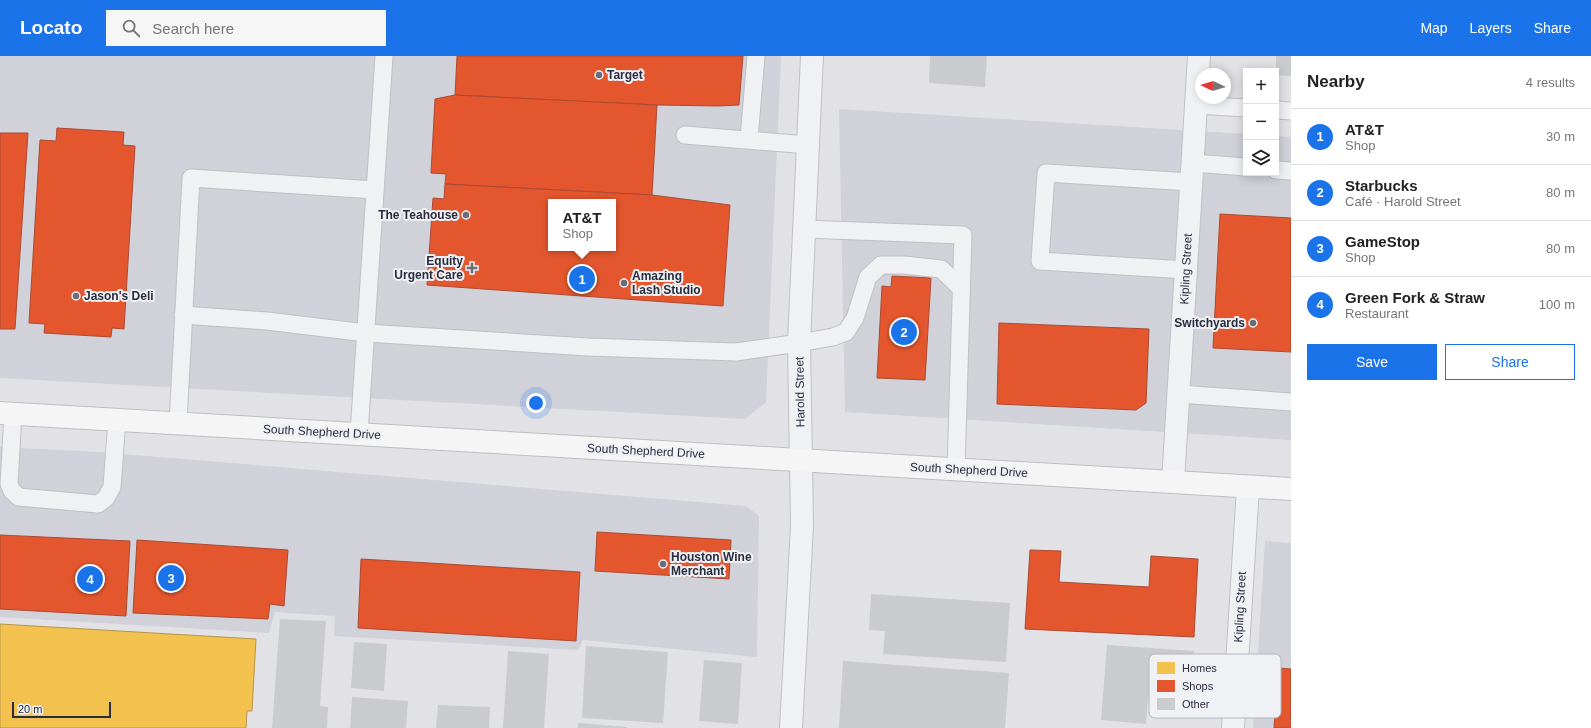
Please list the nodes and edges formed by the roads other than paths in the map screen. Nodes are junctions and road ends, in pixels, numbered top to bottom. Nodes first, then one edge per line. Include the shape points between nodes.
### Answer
1 (384, 56) edge
2 (756, 56) edge
3 (812, 56) edge
4 (1199, 56) edge
5 (1196, 105) junction
6 (1243, 108) edge
7 (1279, 110) edge
8 (1291, 111) edge
9 (685, 135) dead end
10 (749, 139) junction
11 (808, 145) junction
12 (1243, 167) edge
13 (1279, 170) edge
14 (1291, 171) edge
15 (1192, 173) junction
16 (375, 190) junction
17 (804, 229) junction
18 (1186, 270) junction
19 (961, 288) junction
20 (183, 315) junction
21 (366, 333) junction
22 (799, 344) junction
23 (1179, 394) junction
24 (1291, 402) edge
25 (6, 413) edge
26 (117, 420) junction
27 (178, 423) junction
28 (359, 434) junction
29 (801, 460) junction
30 (956, 470) junction
31 (1173, 482) junction
32 (1248, 487) junction
33 (1291, 489) edge
34 (1238, 654) edge
35 (1234, 718) edge
36 (791, 728) edge
37 (1233, 728) edge

1 - 16 lane
2 - 10 lane
3 - 11 street, Harold Street
4 - 5 street, Kipling Street
5 - 6 lane
5 - 15 street, Kipling Street
7 - 8 lane
9 - 10 lane
10 - 11 lane
11 - 17 street, Harold Street
12 - 15 lane
13 - 14 lane
15 - 18 street, Kipling Street
15 - 18 lane via 1046,172 1040,261
16 - 20 lane via 191,178
16 - 21 lane
17 - 19 lane via 963,235
17 - 22 street, Harold Street
18 - 23 street, Kipling Street
19 - 22 lane via 940,269 881,265 868,277 855,318 846,332
19 - 30 lane
20 - 21 lane via 267,321
20 - 27 lane
21 - 22 lane via 588,347 736,352
21 - 28 lane
22 - 29 street, Harold Street
23 - 24 lane
23 - 31 street, Kipling Street
25 - 26 main road, South Shepherd Drive
25 - 26 lane via 9,484 12,492 19,497 98,504 106,498 112,487
26 - 27 main road, South Shepherd Drive
27 - 28 main road, South Shepherd Drive
28 - 29 main road, South Shepherd Drive
29 - 30 main road, South Shepherd Drive
29 - 36 street, Harold Street via 802,526
30 - 31 main road, South Shepherd Drive
31 - 32 main road, South Shepherd Drive
32 - 33 main road, South Shepherd Drive
32 - 34 street, Kipling Street
35 - 37 street, Kipling Street

